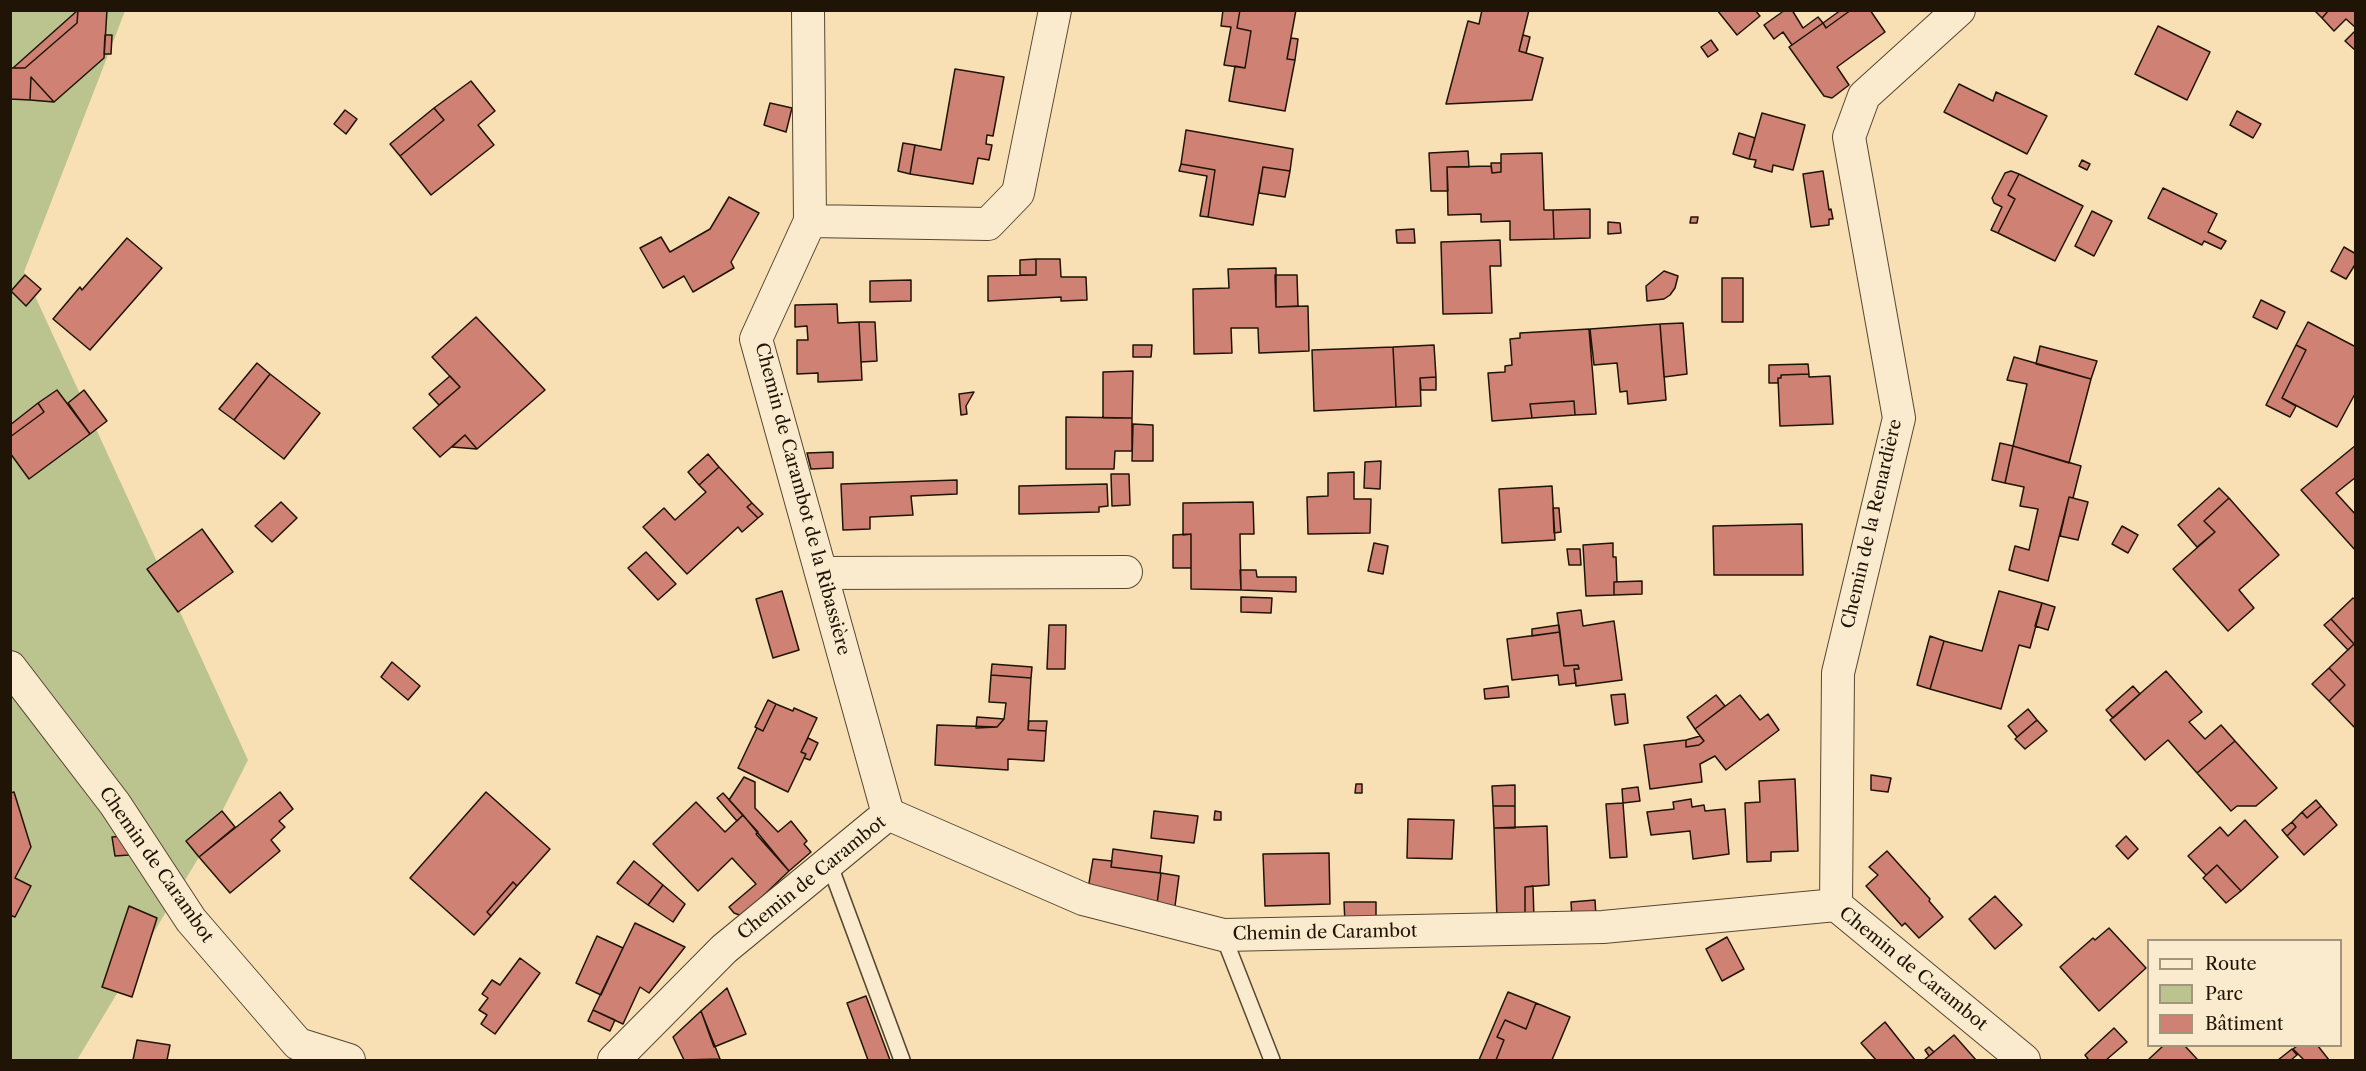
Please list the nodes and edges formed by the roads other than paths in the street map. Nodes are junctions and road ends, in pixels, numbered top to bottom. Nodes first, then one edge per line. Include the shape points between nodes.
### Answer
1 (808, 10) edge
2 (1055, 10) edge
3 (1959, 10) edge
4 (810, 222) junction
5 (1126, 572) dead end
6 (821, 573) junction
7 (10, 667) edge
8 (888, 814) junction
9 (829, 863) junction
10 (1836, 905) junction
11 (1223, 935) junction
12 (349, 1060) edge
13 (614, 1060) edge
14 (902, 1060) edge
15 (1272, 1060) edge
16 (2024, 1060) edge

1 - 4 street, Chemin de Carambot de la Ribassière
2 - 4 street via 1018,193 988,224
3 - 10 street, Chemin de la Renardière via 1864,96 1849,137 1899,418 1838,673
4 - 6 street, Chemin de Carambot de la Ribassière via 756,339
5 - 6 street
6 - 8 street, Chemin de Carambot de la Ribassière
7 - 12 street, Chemin de Carambot via 115,804 191,920 298,1044
8 - 9 street, Chemin de Carambot
8 - 11 street, Chemin de Carambot via 1083,899
9 - 13 street, Chemin de Carambot via 724,949
9 - 14 lane
10 - 11 street, Chemin de Carambot via 1603,927
10 - 16 street, Chemin de Carambot
11 - 15 lane

